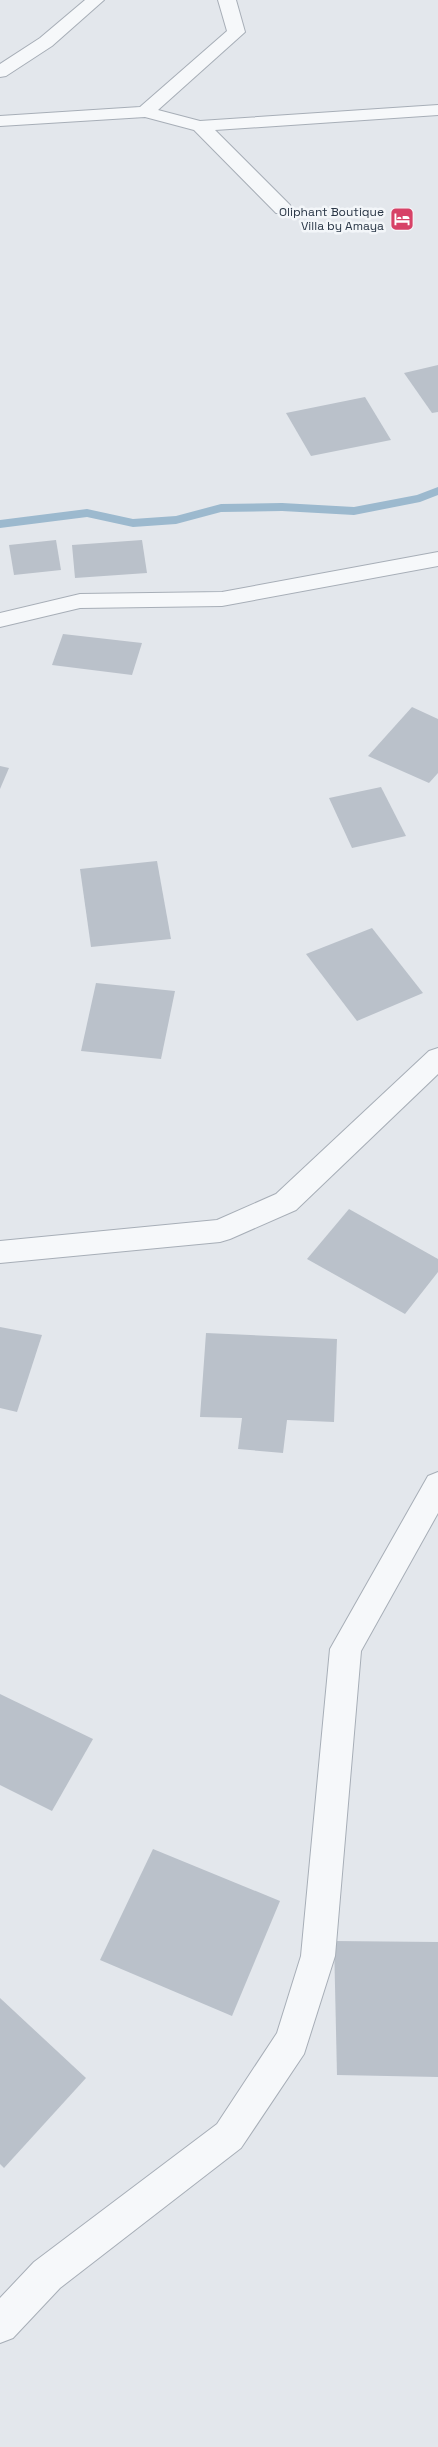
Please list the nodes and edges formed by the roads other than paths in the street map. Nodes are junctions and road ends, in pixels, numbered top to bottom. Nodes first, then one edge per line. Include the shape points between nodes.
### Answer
1 (95, 0) edge
2 (227, 0) edge
3 (0, 72) edge
4 (438, 110) edge
5 (145, 112) junction
6 (0, 121) edge
7 (200, 126) junction
8 (283, 210) dead end
9 (438, 559) edge
10 (0, 620) edge
11 (438, 1058) edge
12 (0, 1252) edge
13 (438, 1485) edge
14 (0, 2325) edge

1 - 3 street via 46,42
2 - 5 street via 236,32
4 - 7 street
5 - 6 street
5 - 7 street
7 - 8 street
9 - 10 street via 222,599 80,601
11 - 12 street via 286,1202 228,1228
13 - 14 street via 346,1649 318,1956 292,2042 229,2136 47,2275

